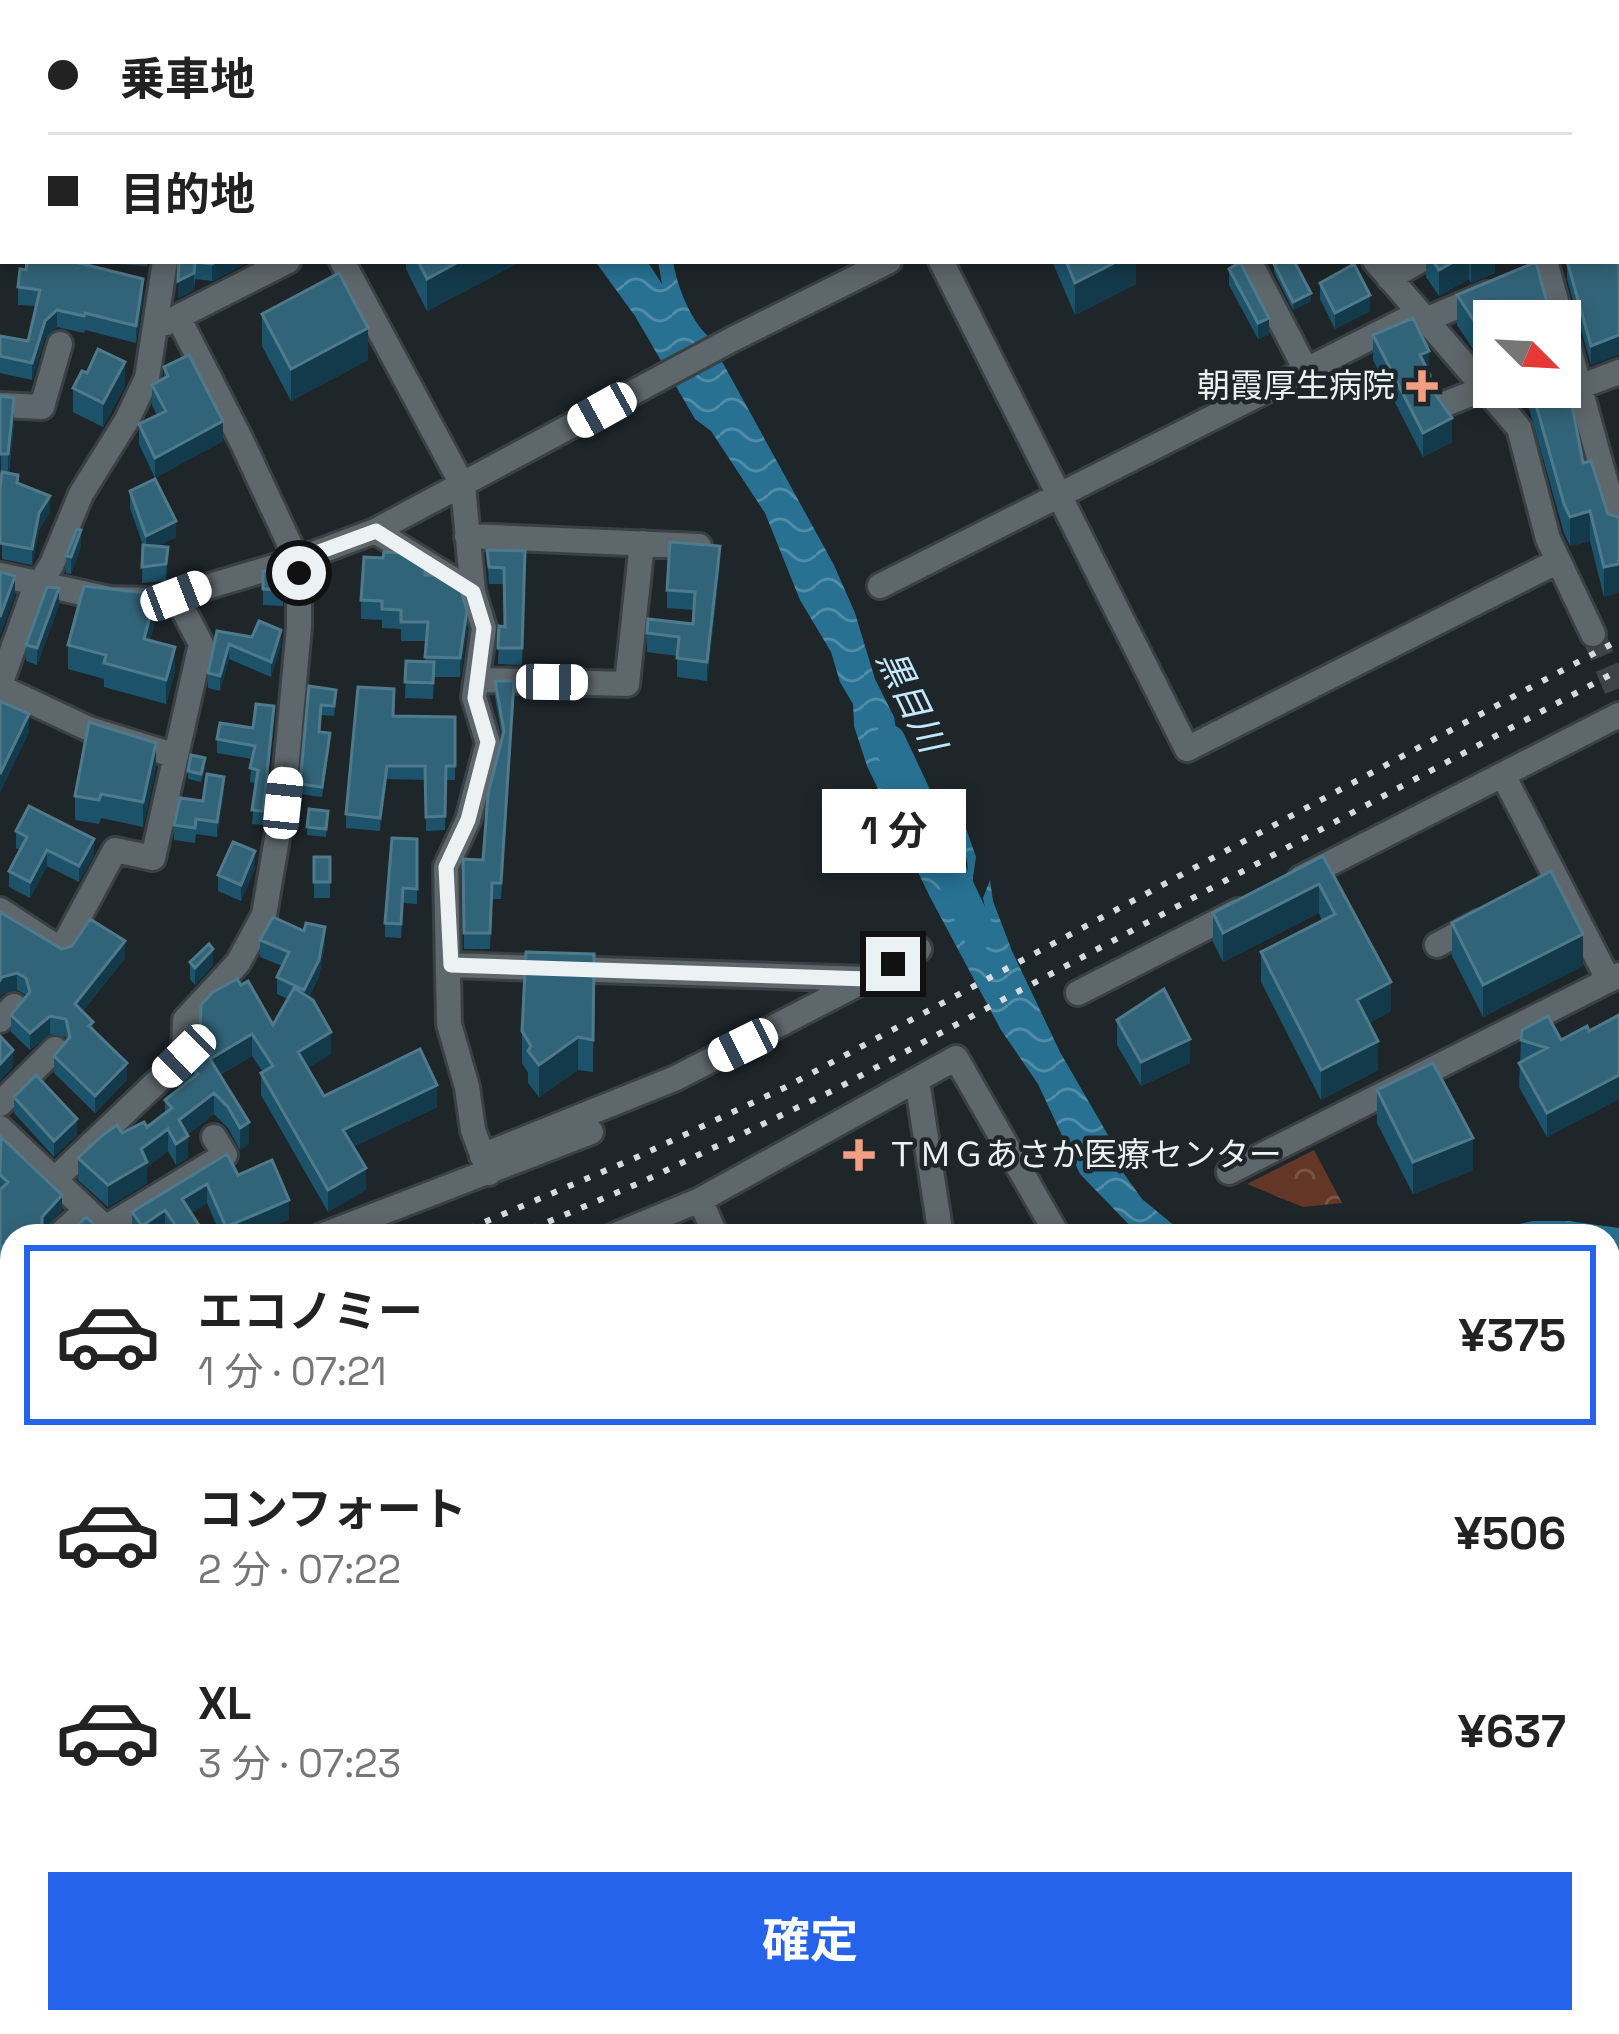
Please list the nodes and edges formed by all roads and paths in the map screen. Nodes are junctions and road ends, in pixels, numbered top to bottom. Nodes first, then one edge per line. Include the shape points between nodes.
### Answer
1 (164, 264) edge
2 (282, 264) edge
3 (344, 264) edge
4 (883, 264) edge
5 (942, 264) edge
6 (1251, 264) edge
7 (1382, 269) edge
8 (1540, 271) edge
9 (1550, 300) edge
10 (1420, 317) junction
11 (169, 322) junction
12 (60, 344) dead end
13 (1306, 370) junction
14 (1619, 372) edge
15 (1473, 375) edge
16 (1581, 386) edge
17 (1473, 393) edge
18 (1581, 394) edge
19 (0, 404) edge
20 (1445, 404) edge
21 (1502, 408) edge
22 (463, 486) junction
23 (1059, 497) junction
24 (376, 531) junction
25 (1619, 531) edge
26 (467, 536) junction
27 (641, 543) junction
28 (707, 547) edge
29 (297, 560) junction
30 (1556, 562) junction
31 (0, 575) edge
32 (40, 583) junction
33 (880, 586) dead end
34 (473, 592) junction
35 (176, 596) junction
36 (1593, 634) tunnel mouth
37 (476, 680) junction
38 (0, 686) edge
39 (1619, 715) edge
40 (176, 756) junction
41 (1502, 775) junction
42 (0, 910) edge
43 (1496, 914) edge
44 (1436, 945) dead end
45 (919, 950) dead end
46 (451, 965) junction
47 (1613, 977) edge
48 (867, 979) junction
49 (1078, 993) dead end
50 (55, 1049) edge
51 (917, 1080) junction
52 (0, 1104) edge
53 (0, 1128) edge
54 (591, 1132) dead end
55 (214, 1138) dead end
56 (485, 1164) junction
57 (1229, 1172) dead end
58 (53, 1181) junction
59 (700, 1199) junction
60 (101, 1224) edge
61 (104, 1224) edge
62 (348, 1224) edge
63 (641, 1224) edge
64 (711, 1224) edge
65 (939, 1224) edge
66 (1051, 1224) edge

1 - 11 street
2 - 11 street
3 - 22 street
4 - 22 street
5 - 23 street
6 - 13 street
7 - 10 street
8 - 9 street
8 - 10 street
10 - 13 street
10 - 15 street
11 - 29 street
11 - 32 street
12 - 19 street via 41,407
13 - 23 street
14 - 16 street
17 - 20 street
18 - 25 street
21 - 30 street via 1519,428
22 - 24 street
22 - 26 street
23 - 30 street via 1187,749
23 - 33 street
24 - 29 street
24 - 34 street
26 - 27 street
26 - 34 street
27 - 28 street
27 - 37 street via 627,684
29 - 35 street
29 - 58 street via 295,684 264,915 238,962 185,1020 184,1056
30 - 36 street
31 - 32 street
32 - 35 street via 110,598
32 - 38 street
34 - 37 street via 484,628
35 - 40 street via 201,644
37 - 46 street via 488,742 446,867
38 - 40 street via 89,729
39 - 41 street
40 - 42 street via 153,858 115,850 61,950
41 - 47 street via 1546,887
41 - 49 street
43 - 44 street
45 - 48 street
46 - 48 street
46 - 56 street via 449,1024
47 - 57 street
48 - 56 street
50 - 52 street
51 - 59 street
51 - 65 street
51 - 66 street via 956,1058
53 - 58 street
54 - 56 street
55 - 61 street via 225,1155
56 - 62 street
58 - 60 street
59 - 63 street
59 - 64 street

